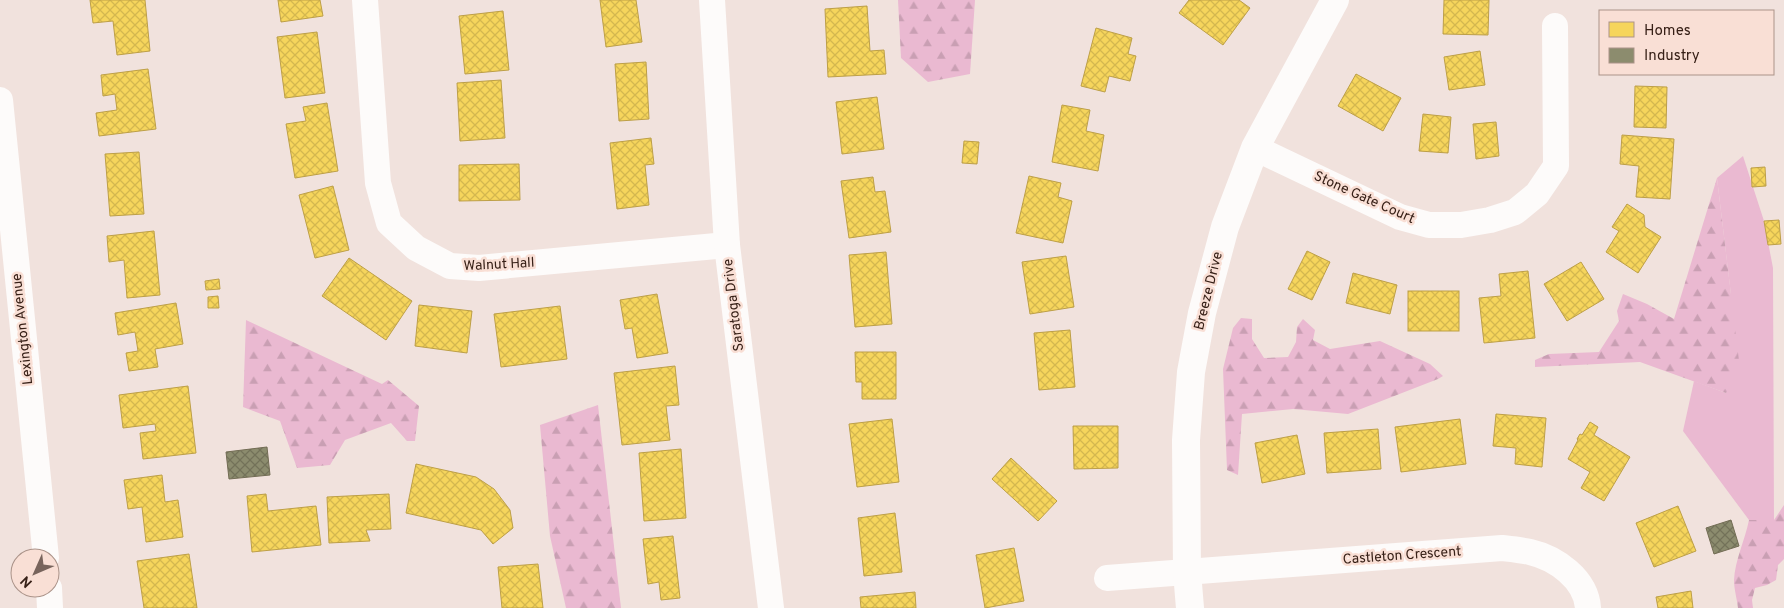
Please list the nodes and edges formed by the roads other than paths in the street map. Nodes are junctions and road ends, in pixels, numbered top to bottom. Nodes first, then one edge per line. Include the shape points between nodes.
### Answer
1 (365, 0) edge
2 (712, 0) edge
3 (1335, 0) edge
4 (1555, 26) dead end
5 (0, 100) edge
6 (1255, 148) junction
7 (727, 245) junction
8 (45, 548) edge
9 (1187, 572) junction
10 (1107, 578) dead end
11 (771, 608) edge
12 (1190, 608) edge
13 (1588, 608) edge

1 - 7 street, Walnut Hall via 378,183 389,223 416,248 450,266 479,268
2 - 7 street, Saratoga Drive
3 - 6 street, Breeze Drive
4 - 6 street, Stone Gate Court via 1556,166 1537,194 1515,212 1460,226 1429,225 1400,216
5 - 8 street, Lexington Avenue
6 - 9 street, Breeze Drive via 1225,227 1202,313 1191,372 1186,440
7 - 11 street, Saratoga Drive
9 - 10 street, Castleton Crescent
9 - 12 street, Breeze Drive
9 - 13 street, Castleton Crescent via 1502,548 1530,552 1556,562 1577,579 1588,600

